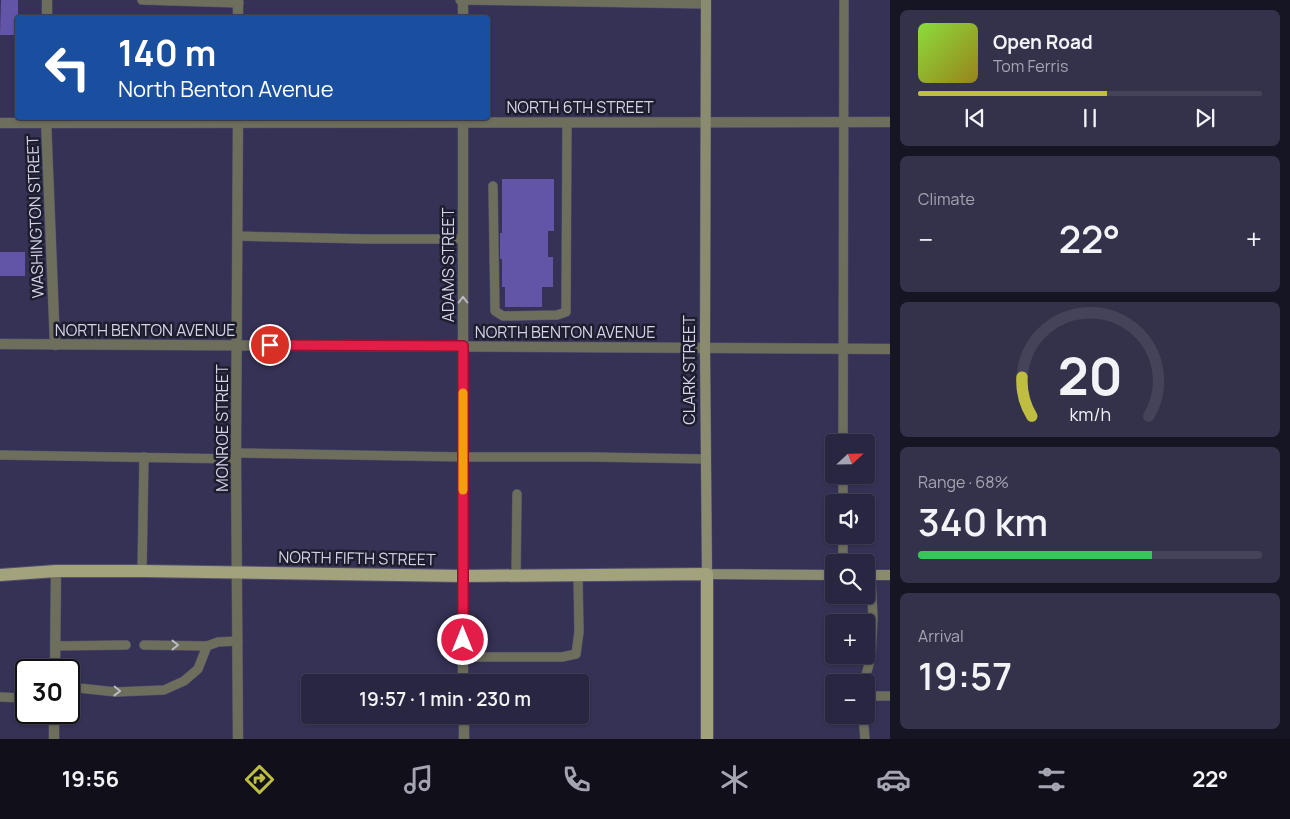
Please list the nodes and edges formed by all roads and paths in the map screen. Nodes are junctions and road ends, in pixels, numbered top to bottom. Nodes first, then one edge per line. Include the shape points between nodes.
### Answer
1 (47, 0) edge
2 (142, 0) edge
3 (461, 0) edge
4 (844, 0) edge
5 (586, 1) edge
6 (238, 2) edge
7 (706, 2) edge
8 (47, 15) edge
9 (238, 15) edge
10 (462, 15) edge
11 (46, 120) edge
12 (238, 120) edge
13 (463, 120) edge
14 (567, 122) junction
15 (705, 122) junction
16 (845, 122) junction
17 (890, 122) edge
18 (0, 124) edge
19 (493, 186) dead end
20 (237, 236) junction
21 (463, 239) junction
22 (0, 344) edge
23 (55, 345) junction
24 (237, 345) junction
25 (463, 346) junction
26 (705, 348) junction
27 (843, 349) junction
28 (890, 349) edge
29 (843, 434) edge
30 (0, 455) edge
31 (236, 456) junction
32 (144, 457) junction
33 (463, 457) junction
34 (706, 459) junction
35 (517, 494) dead end
36 (56, 571) junction
37 (142, 571) junction
38 (238, 572) junction
39 (707, 574) junction
40 (0, 575) edge
41 (578, 575) junction
42 (825, 575) edge
43 (875, 575) edge
44 (890, 575) edge
45 (463, 576) junction
46 (516, 576) junction
47 (872, 604) edge
48 (238, 642) junction
49 (126, 645) dead end
50 (144, 645) dead end
51 (55, 646) junction
52 (206, 646) junction
53 (463, 657) junction
54 (54, 659) edge
55 (464, 674) edge
56 (866, 674) edge
57 (80, 688) edge
58 (875, 696) edge
59 (890, 696) edge
60 (0, 697) edge
61 (15, 698) edge
62 (54, 724) edge
63 (464, 724) edge
64 (864, 724) edge
65 (54, 739) edge
66 (238, 739) edge
67 (464, 739) edge
68 (707, 739) edge
69 (864, 739) edge

1 - 8 street
2 - 6 lane
3 - 5 lane
3 - 10 street
4 - 16 lane
5 - 7 lane
6 - 9 street
7 - 15 main road, CLARK STREET
11 - 12 street, NORTH 6TH STREET
11 - 18 street, NORTH 6TH STREET
11 - 23 street, WASHINGTON STREET
12 - 13 street, NORTH 6TH STREET
12 - 20 street, MONROE STREET
13 - 14 street, NORTH 6TH STREET
13 - 21 street, ADAMS STREET
14 - 15 street, NORTH 6TH STREET
14 - 19 lane via 566,312 503,316 495,312
15 - 16 street, NORTH 6TH STREET
15 - 26 main road, CLARK STREET
16 - 17 street, NORTH 6TH STREET
16 - 27 lane
20 - 21 lane
20 - 24 street, MONROE STREET
25 -> 21 street, ADAMS STREET
22 - 23 street, NORTH BENTON AVENUE
23 - 24 street, NORTH BENTON AVENUE
24 - 25 street, NORTH BENTON AVENUE
24 - 31 street, MONROE STREET
25 - 26 street, NORTH BENTON AVENUE
25 - 33 street, ADAMS STREET
26 - 27 street, NORTH BENTON AVENUE
26 - 34 main road, CLARK STREET
27 - 28 street, NORTH BENTON AVENUE
27 - 29 lane
30 - 32 lane
31 - 32 lane
31 - 33 lane
31 - 38 street, MONROE STREET
32 - 37 lane
33 - 34 lane
33 - 45 street, ADAMS STREET
34 - 39 main road, CLARK STREET
35 - 46 lane
36 - 37 main road, NORTH FIFTH STREET
36 - 40 main road, NORTH FIFTH STREET
36 - 51 street
37 - 38 main road, NORTH FIFTH STREET
38 - 45 main road, NORTH FIFTH STREET
38 - 48 street, MONROE STREET
39 - 41 main road, NORTH FIFTH STREET
39 - 42 main road, NORTH FIFTH STREET
39 - 68 main road, CLARK STREET
41 - 46 main road, NORTH FIFTH STREET
41 - 53 lane via 576,654 562,657
43 - 44 main road
45 - 46 main road, NORTH FIFTH STREET
45 - 53 street, ADAMS STREET
47 - 56 lane via 871,657
48 - 52 lane
48 - 66 street, MONROE STREET
49 - 51 lane
50 -> 52 lane
51 - 54 street
57 -> 52 lane via 116,692 164,690 184,681 198,669
53 - 55 street, ADAMS STREET
58 - 59 lane
60 - 61 lane
62 - 65 street
63 - 67 street
64 - 69 lane

